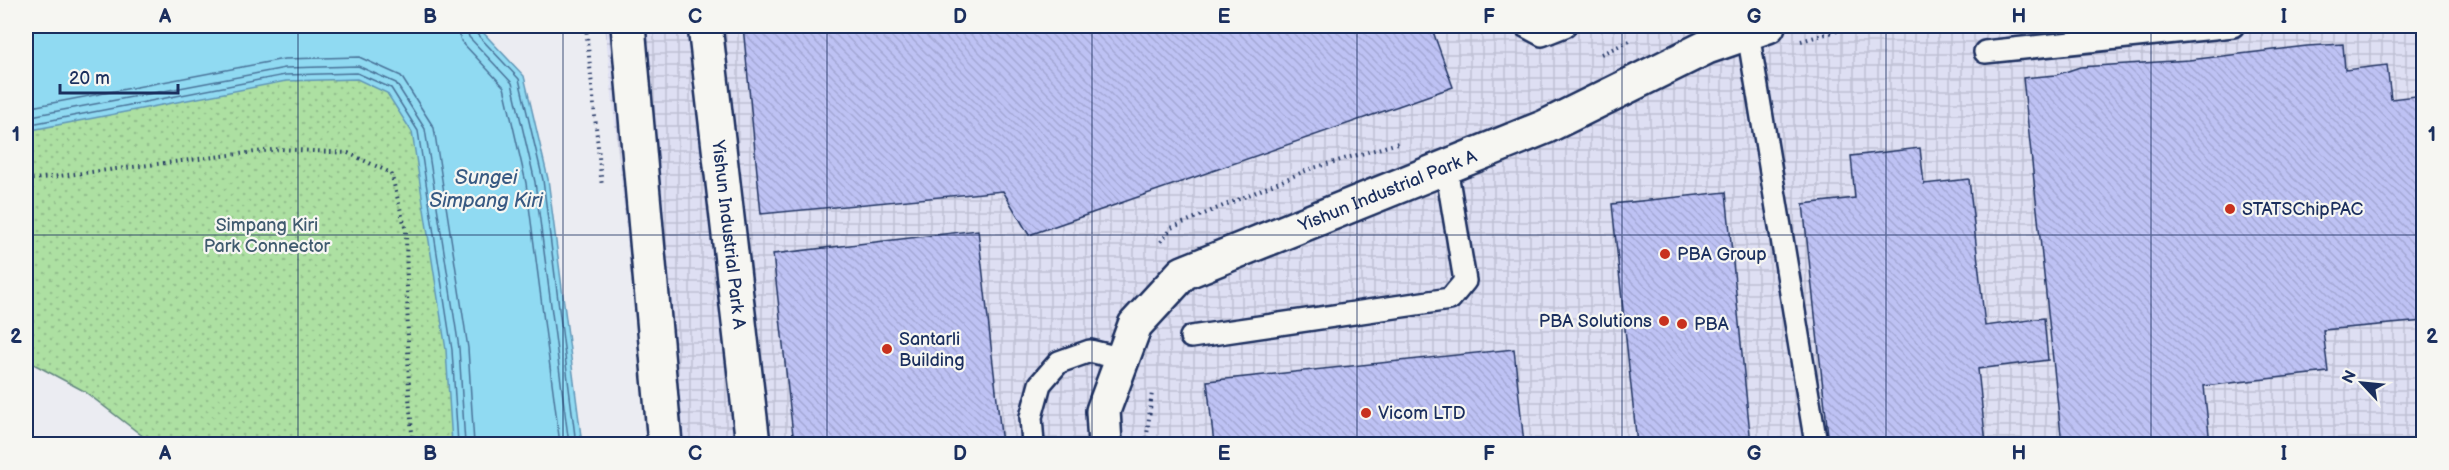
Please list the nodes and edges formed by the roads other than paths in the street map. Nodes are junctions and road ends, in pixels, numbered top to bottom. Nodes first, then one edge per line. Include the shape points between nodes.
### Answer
1 (628, 26) edge
2 (705, 26) edge
3 (1525, 26) edge
4 (1565, 26) edge
5 (2233, 26) edge
6 (1758, 29) edge
7 (1985, 52) dead end
8 (1446, 167) junction
9 (1191, 337) dead end
10 (1123, 358) junction
11 (665, 444) edge
12 (753, 444) edge
13 (1033, 444) edge
14 (1105, 444) edge
15 (1816, 444) edge

1 - 11 street
2 - 12 street, Yishun Industrial Park A
3 - 4 lane via 1542,34
5 - 7 lane
6 - 8 street, Yishun Industrial Park A via 1707,47 1545,128
6 - 15 lane
8 - 9 lane via 1465,281 1450,299
8 - 10 street, Yishun Industrial Park A via 1183,273 1135,325
10 - 13 lane via 1090,351 1059,362 1040,384 1031,417
10 - 14 street, Yishun Industrial Park A via 1103,411

